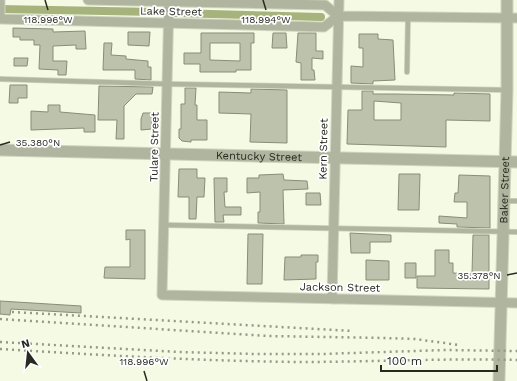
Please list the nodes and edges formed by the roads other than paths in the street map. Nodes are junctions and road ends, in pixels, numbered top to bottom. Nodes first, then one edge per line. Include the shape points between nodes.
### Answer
1 (0, 0) edge
2 (88, 0) edge
3 (339, 0) edge
4 (507, 0) edge
5 (169, 1) edge
6 (338, 16) junction
7 (408, 16) junction
8 (512, 18) edge
9 (0, 19) edge
10 (168, 23) junction
11 (406, 72) dead end
12 (0, 79) edge
13 (167, 84) junction
14 (337, 87) junction
15 (507, 90) junction
16 (0, 150) edge
17 (166, 154) junction
18 (335, 158) junction
19 (505, 162) junction
20 (517, 162) edge
21 (504, 201) junction
22 (517, 201) edge
23 (164, 225) junction
24 (334, 228) junction
25 (503, 232) junction
26 (517, 232) edge
27 (162, 296) joint
28 (332, 299) junction
29 (502, 303) junction
30 (517, 303) edge
31 (499, 381) edge

1 - 9 street
2 - 5 street, Lake Street
3 - 6 street, Kern Street
4 - 8 street, Baker Street
5 - 6 street, Lake Street via 325,5
5 - 10 street, Tulare Street
6 - 7 street
6 - 10 street, Lake Street via 324,27
6 - 14 street, Kern Street
7 - 8 street
7 - 11 lane
8 - 15 street, Baker Street
9 - 10 street, Lake Street
10 - 13 street, Tulare Street
12 - 13 lane
13 - 14 lane
13 - 17 street, Tulare Street
14 - 15 lane
14 - 18 street, Kern Street
15 - 19 street, Baker Street
16 - 17 street, Kentucky Street
17 - 18 street, Kentucky Street
17 - 23 street, Tulare Street
18 - 19 street, Kentucky Street
18 - 24 street, Kern Street
19 - 20 street, Kentucky Street
19 - 21 street, Baker Street
21 - 22 lane
21 - 25 street, Baker Street
23 - 24 lane
23 - 27 street, Tulare Street
24 - 25 lane
24 - 28 street, Kern Street
25 - 26 lane
25 - 29 street, Baker Street
27 - 28 street, Jackson Street
28 - 29 street, Jackson Street
29 - 30 street, Jackson Street
29 - 31 street, Baker Street

